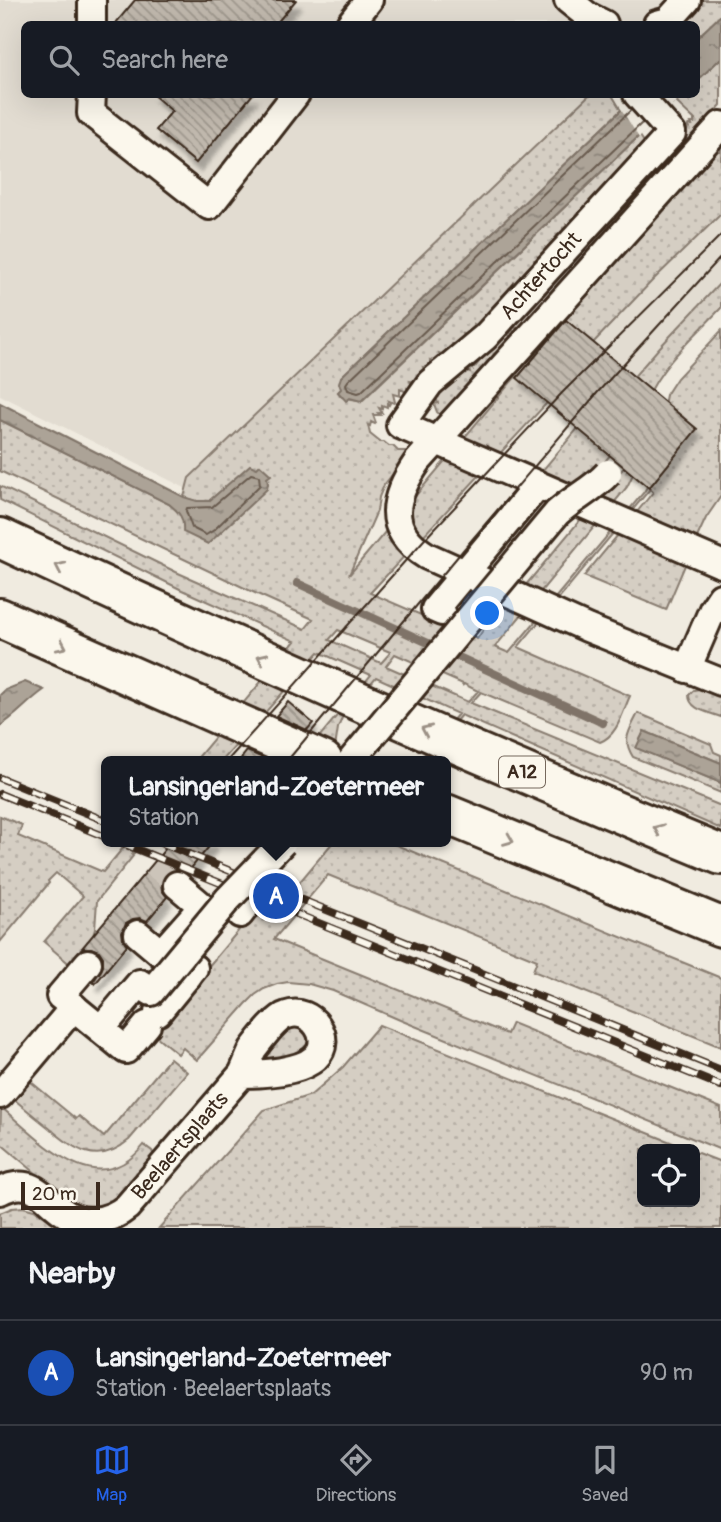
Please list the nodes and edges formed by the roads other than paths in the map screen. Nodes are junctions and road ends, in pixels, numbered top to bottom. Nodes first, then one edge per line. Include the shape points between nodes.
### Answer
1 (92, 0) edge
2 (568, 0) edge
3 (687, 0) edge
4 (92, 21) edge
5 (598, 21) edge
6 (668, 21) edge
7 (92, 98) edge
8 (293, 98) edge
9 (640, 98) edge
10 (721, 125) edge
11 (436, 440) junction
12 (538, 485) junction
13 (576, 510) junction
14 (0, 538) edge
15 (721, 564) edge
16 (465, 573) junction
17 (721, 597) edge
18 (442, 612) dead end
19 (0, 618) edge
20 (687, 669) junction
21 (721, 682) edge
22 (312, 756) edge
23 (355, 756) edge
24 (451, 816) edge
25 (278, 847) edge
26 (721, 855) edge
27 (177, 885) dead end
28 (222, 908) junction
29 (721, 927) edge
30 (138, 934) dead end
31 (162, 953) junction
32 (88, 963) dead end
33 (124, 1001) junction
34 (74, 1007) junction
35 (150, 1024) junction
36 (101, 1029) junction
37 (242, 1074) dead end
38 (0, 1095) edge
39 (0, 1191) edge

1 - 4 street
2 - 5 street
3 - 6 street
7 - 8 street via 92,113 209,206
9 - 11 street, Achtertocht via 672,132 485,337 430,383 400,425
10 - 11 street, Achtertocht
11 - 12 street
11 - 16 street, Achtertocht via 402,487 399,526 416,549
12 - 13 street
12 - 16 street via 507,537
13 - 15 street
13 - 23 street, bridge via 599,484 608,491 624,472 615,465 557,513 503,589
26 -> 14 highway, A12 via 312,681
16 - 18 street via 435,609
16 - 20 street, Achtertocht
17 - 20 street
19 -> 22 highway
20 - 21 street, Achtertocht
24 -> 29 highway
25 - 28 street, bridge
27 - 28 street
28 - 31 street
28 - 33 street, bridge via 151,992 140,983
30 - 31 street
31 - 35 street via 191,972
32 - 34 street via 60,996
33 - 35 street
33 - 36 street
34 - 36 street
34 - 38 street
35 - 36 street via 126,1050
37 - 39 street, Beelaertsplaats via 116,1215 83,1220 65,1214 30,1188

